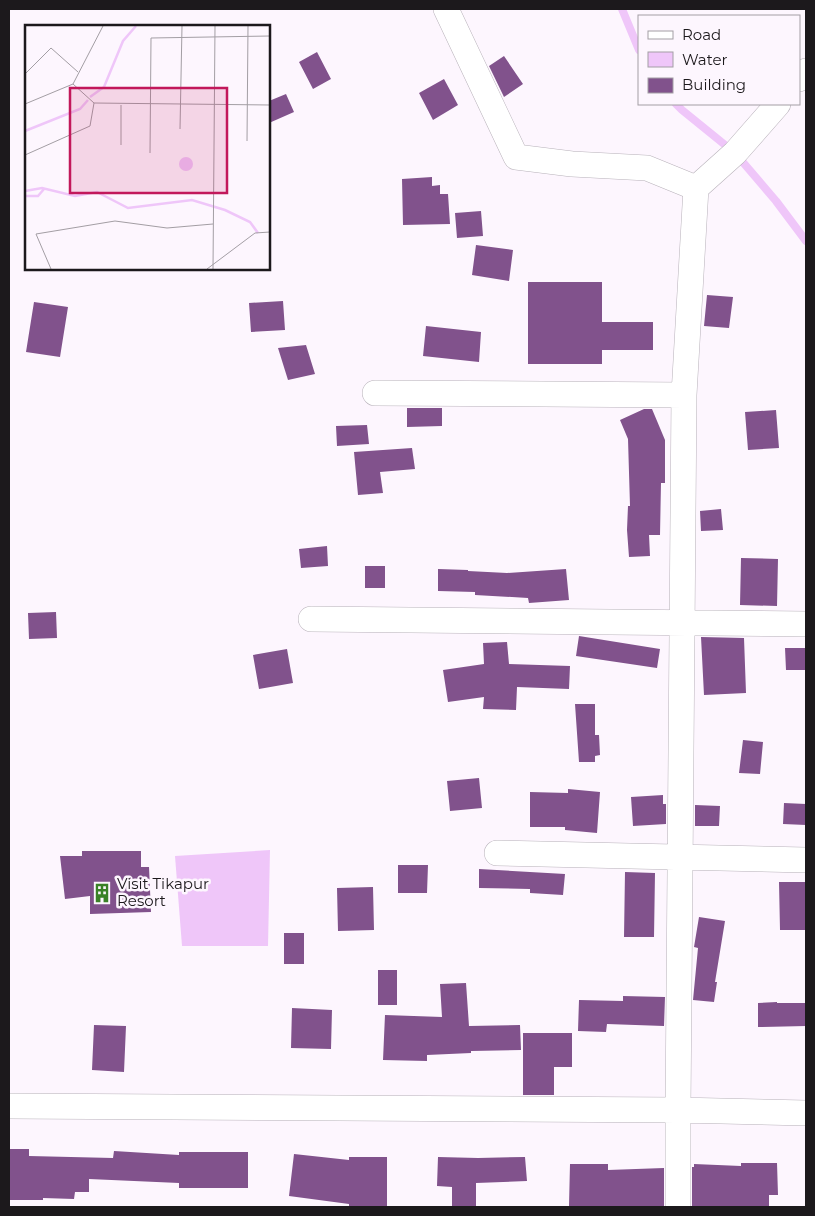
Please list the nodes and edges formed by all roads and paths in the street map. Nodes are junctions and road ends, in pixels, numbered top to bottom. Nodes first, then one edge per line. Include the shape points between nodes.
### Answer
1 (446, 9) edge
2 (777, 105) edge
3 (696, 188) junction
4 (375, 393) dead end
5 (684, 395) junction
6 (311, 619) dead end
7 (682, 624) junction
8 (806, 624) edge
9 (497, 853) dead end
10 (680, 857) junction
11 (806, 860) edge
12 (9, 1106) edge
13 (678, 1110) junction
14 (806, 1113) edge
15 (678, 1207) edge

1 - 3 street via 516,158 646,168
2 - 3 street via 735,153
3 - 5 street
4 - 5 street
5 - 7 street
6 - 7 street
7 - 8 street
7 - 10 street
9 - 10 street
10 - 11 street
10 - 13 street
12 - 13 street
13 - 14 street
13 - 15 street

